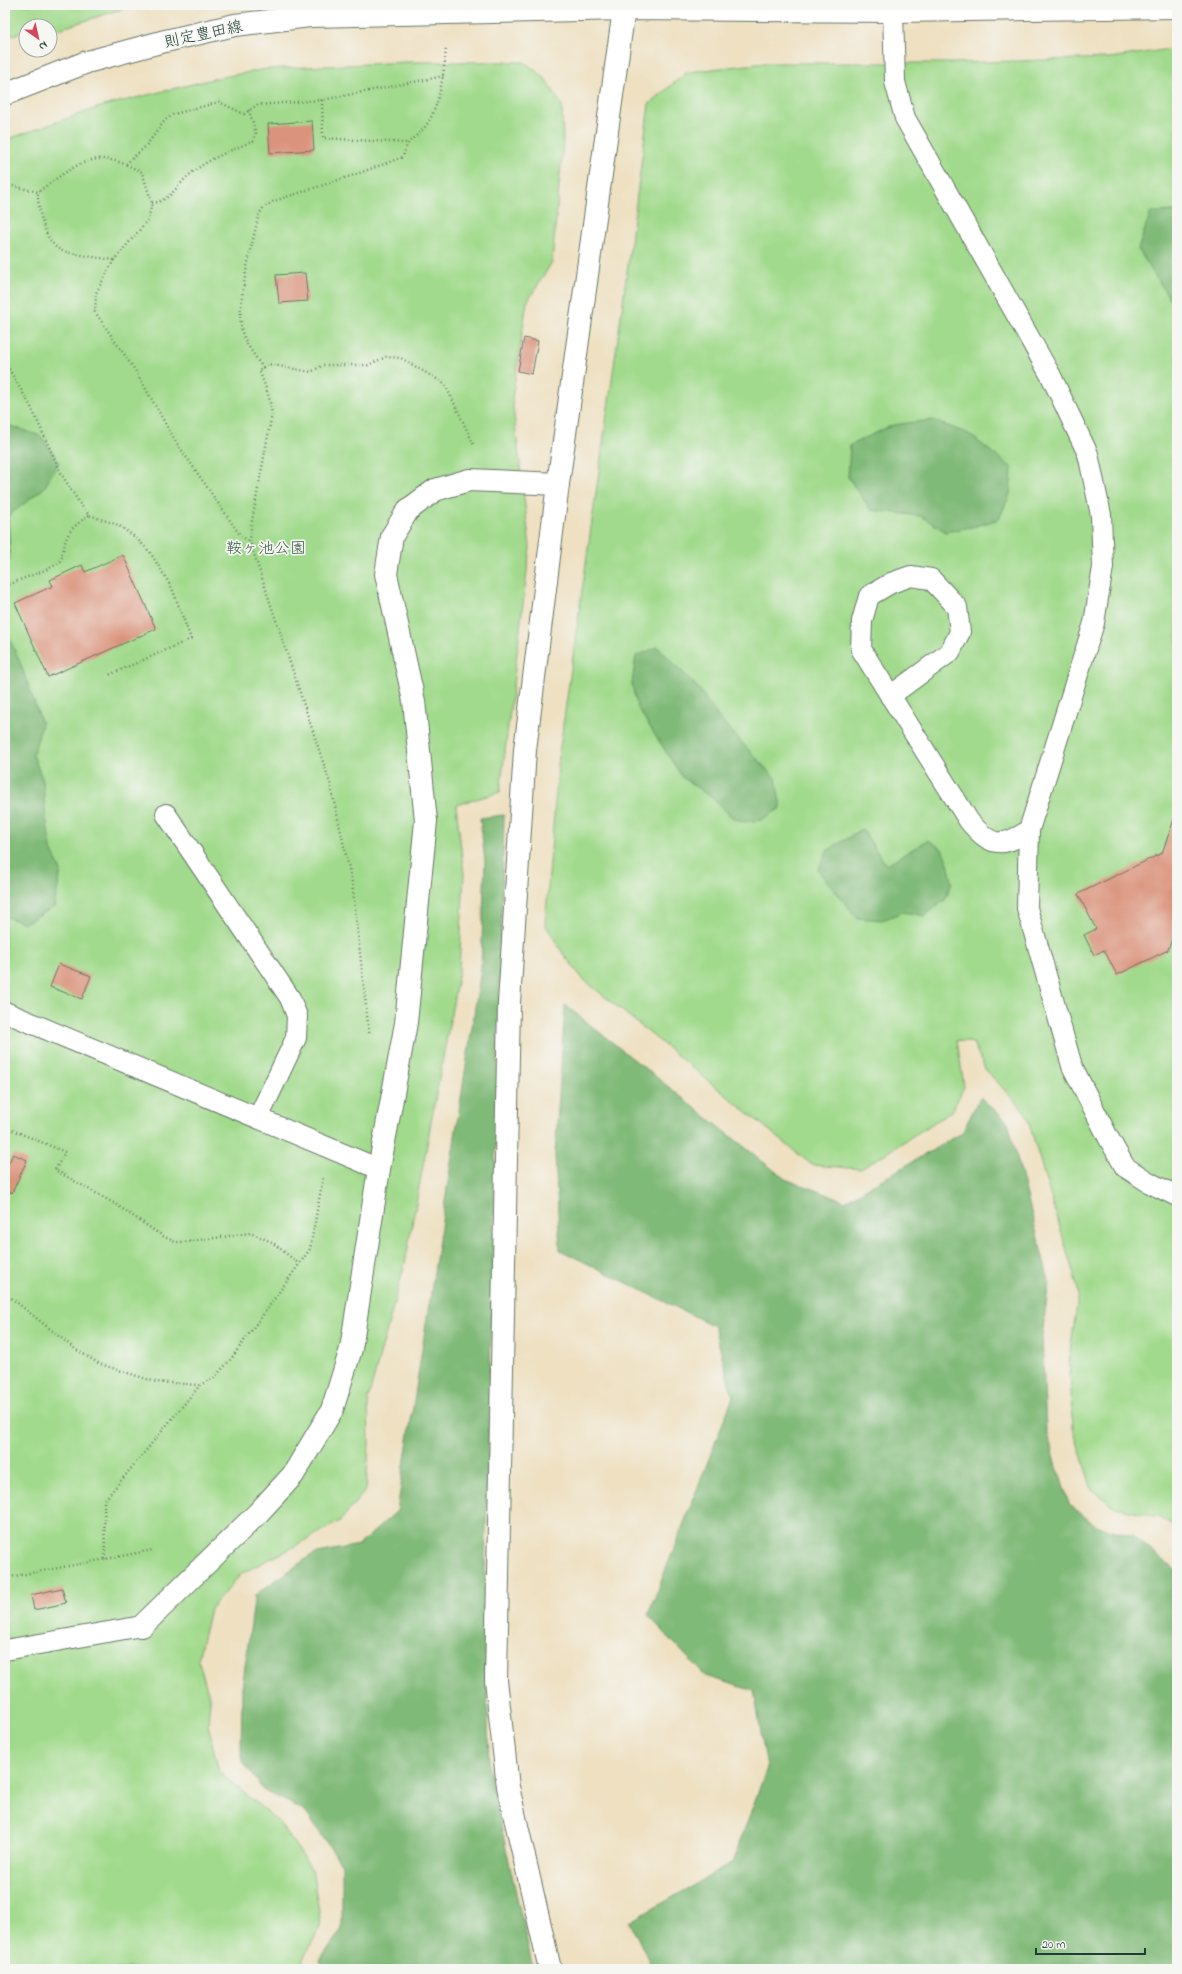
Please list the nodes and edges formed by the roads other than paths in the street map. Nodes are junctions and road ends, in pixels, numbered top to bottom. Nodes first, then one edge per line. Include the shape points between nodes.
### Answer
1 (1177, 7) edge
2 (624, 9) junction
3 (893, 11) junction
4 (6, 90) edge
5 (558, 484) junction
6 (890, 696) junction
7 (166, 814) dead end
8 (1029, 830) junction
9 (5, 1012) edge
10 (258, 1118) junction
11 (379, 1169) junction
12 (1177, 1196) edge
13 (142, 1626) joint
14 (5, 1650) edge
15 (550, 1969) edge

1 - 3 street, 則定豊田線
2 - 3 street, 則定豊田線
2 - 4 street, 則定豊田線 via 310,16 235,25 87,62
2 - 5 street
3 - 8 lane via 896,82 905,118 1051,376 1088,454 1101,515 1103,567 1094,624
5 - 11 street via 469,480 435,490 408,510 392,536 386,574 414,701 426,821 406,1023
5 - 15 street via 525,750 509,1003 496,1680 508,1787
6 - 6 lane via 861,650 862,621 869,596 891,583 911,576 931,579 957,607 960,632 950,652
6 - 8 lane via 969,821 982,836 997,843 1016,839
7 - 10 lane via 290,998 297,1016 296,1038
8 - 12 lane via 1027,908 1072,1066 1125,1167
9 - 10 lane
10 - 11 lane
11 - 13 street via 351,1349 332,1410 293,1475 258,1513
13 - 14 lane

